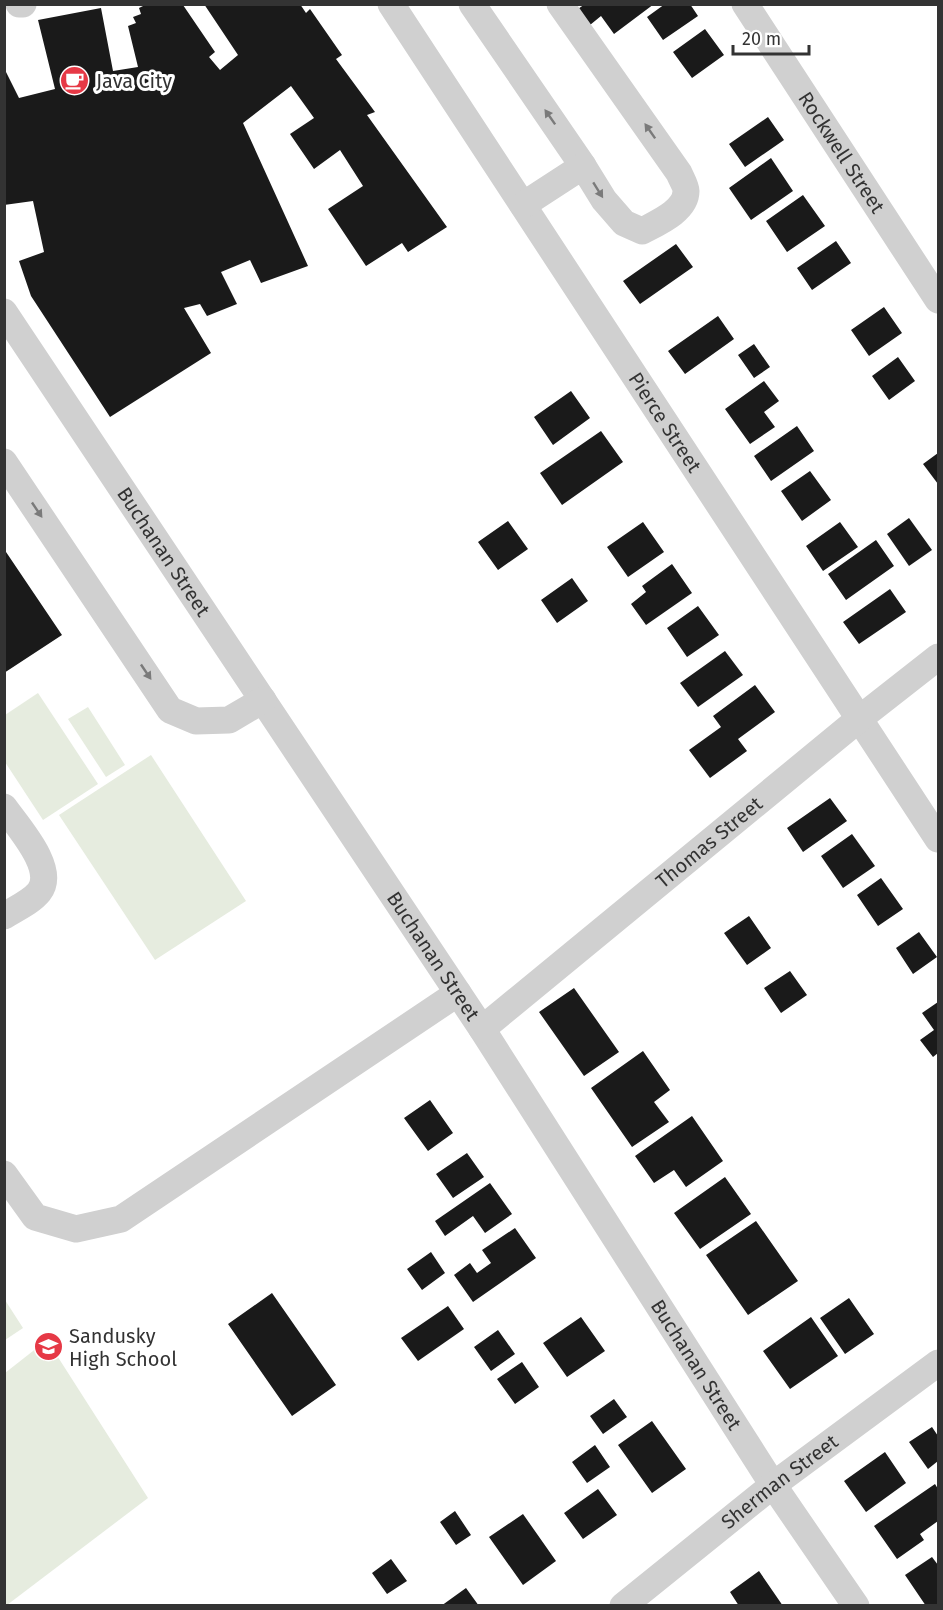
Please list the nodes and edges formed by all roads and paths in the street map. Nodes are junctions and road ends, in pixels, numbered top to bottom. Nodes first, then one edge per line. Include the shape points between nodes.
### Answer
1 (391, 4) edge
2 (472, 4) edge
3 (560, 4) edge
4 (745, 4) edge
5 (583, 166) junction
6 (523, 205) junction
7 (939, 300) edge
8 (4, 312) edge
9 (4, 462) edge
10 (939, 657) edge
11 (263, 700) junction
12 (859, 719) junction
13 (4, 807) edge
14 (939, 839) edge
15 (4, 916) edge
16 (458, 993) junction
17 (482, 1029) junction
18 (4, 1174) edge
19 (939, 1363) edge
20 (773, 1485) junction
21 (623, 1605) edge
22 (856, 1605) edge

1 - 6 street, Pierce Street
5 -> 2 street
5 -> 3 street via 624,223 642,231 682,204 687,190
4 - 7 street, Rockwell Street
5 - 6 street
6 - 12 street, Pierce Street
8 - 11 street, Buchanan Street
9 -> 11 street via 171,710 196,722 229,720
10 - 12 street, Thomas Street
11 - 16 street, Buchanan Street
12 - 14 street, Pierce Street
12 - 17 street, Thomas Street
13 - 15 street via 41,861 45,880 38,893
16 - 17 street, Buchanan Street
16 - 18 street via 122,1219 76,1229 35,1217
17 - 20 street, Buchanan Street
19 - 20 street, Sherman Street
20 - 21 street, Sherman Street
20 - 22 street, Buchanan Street

